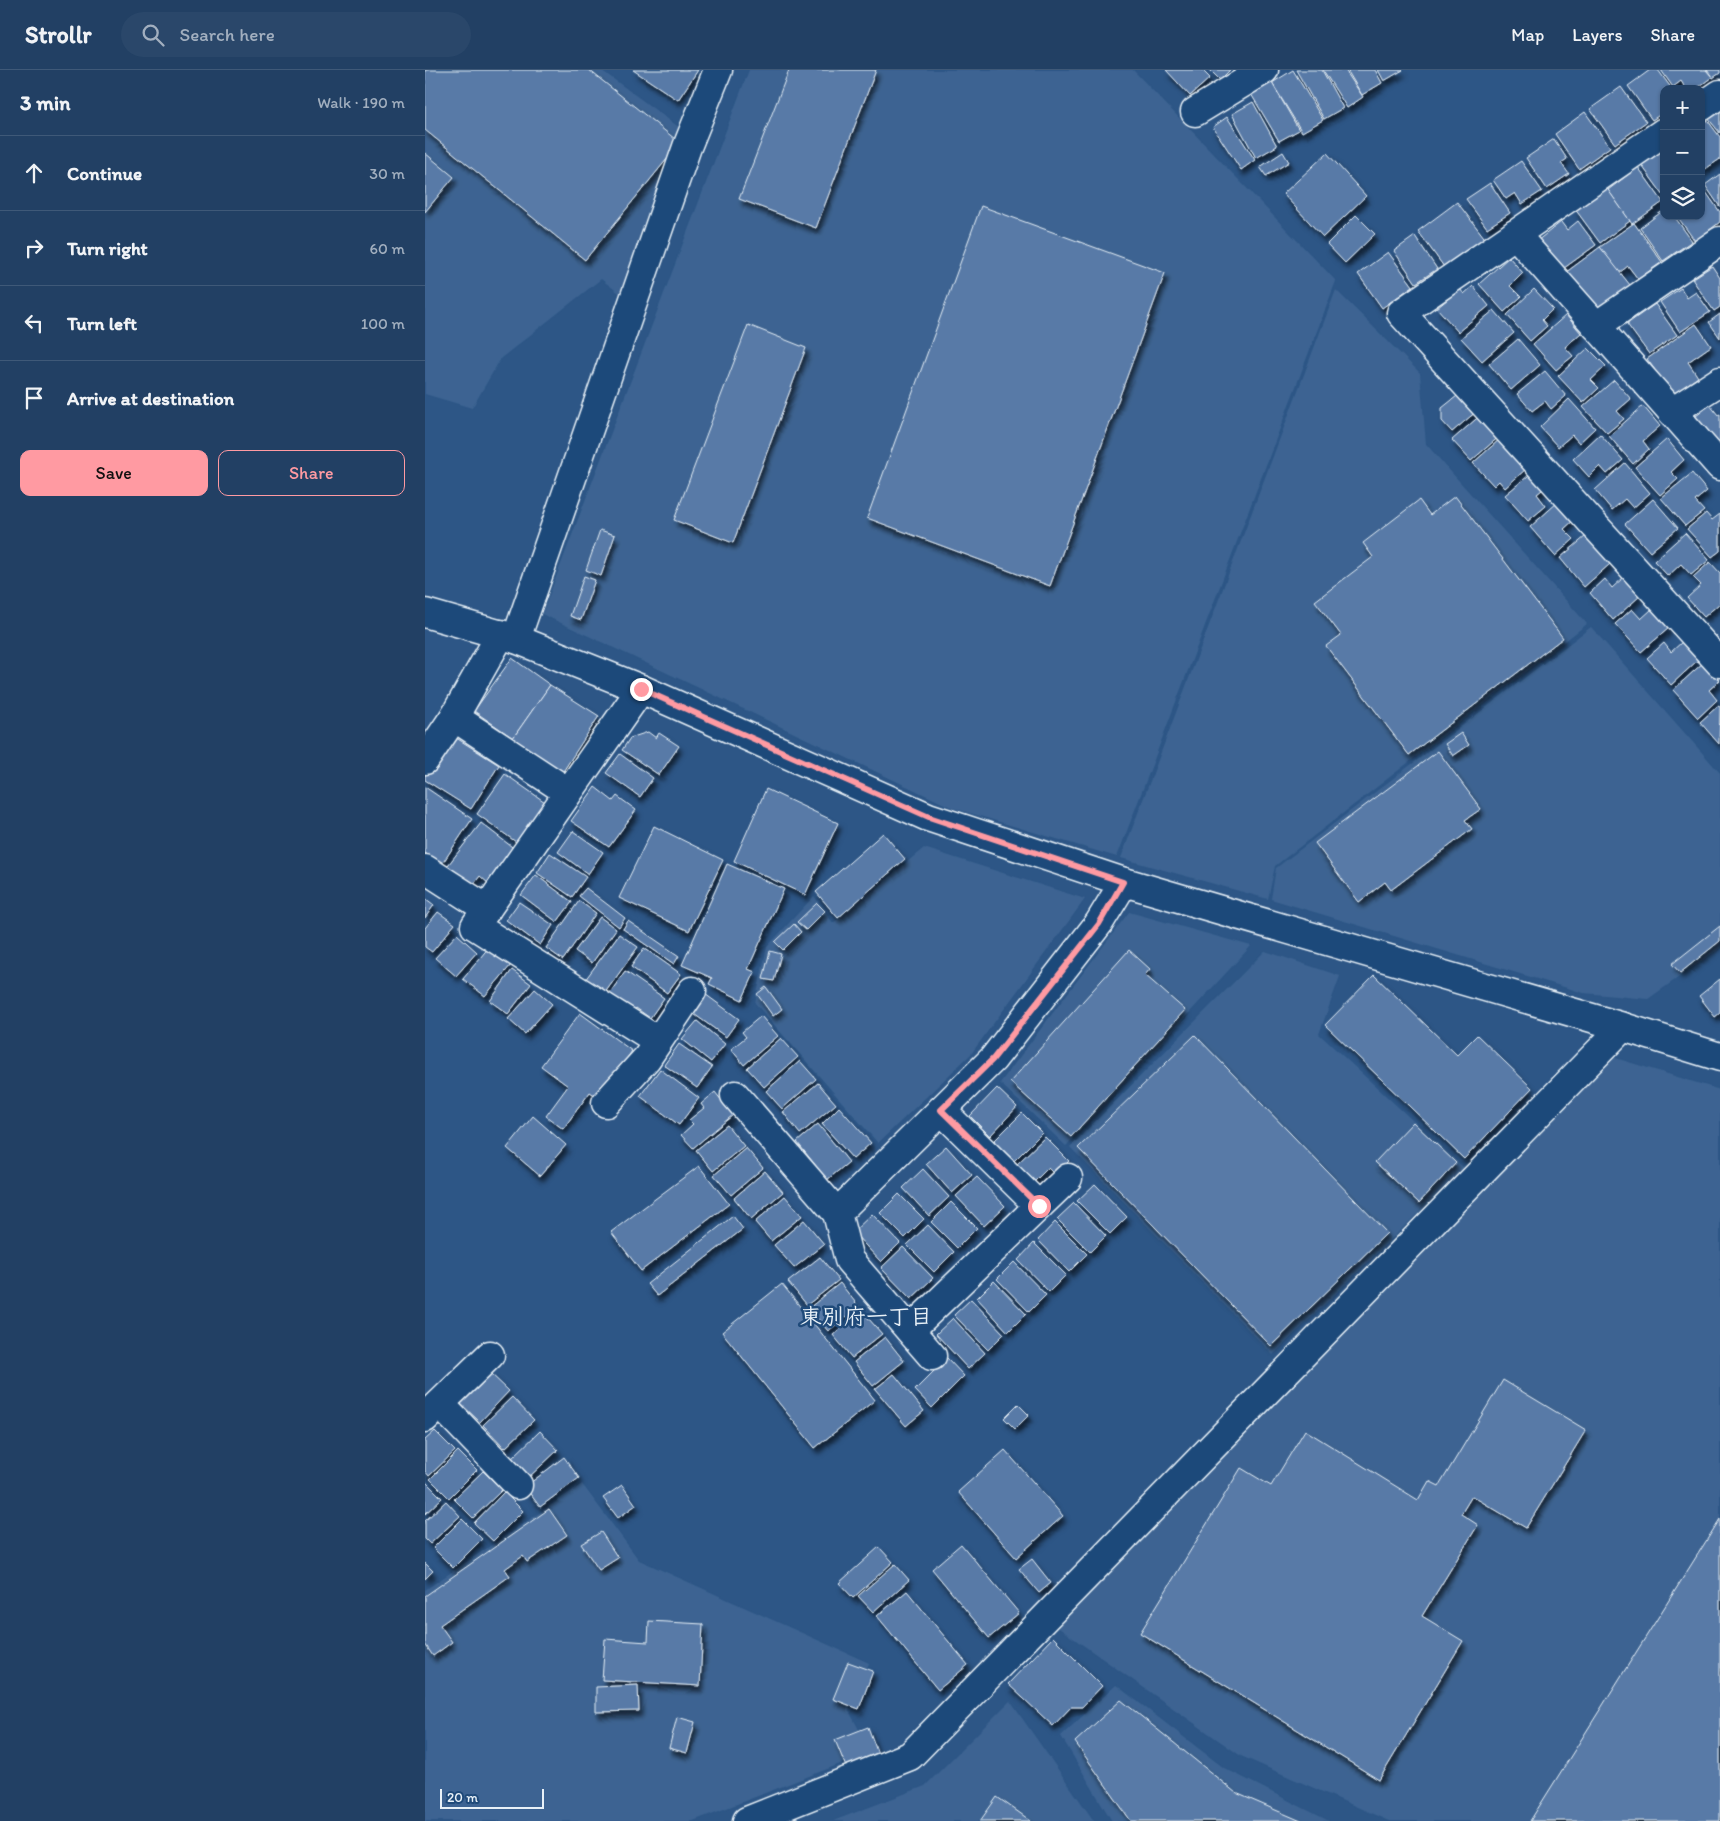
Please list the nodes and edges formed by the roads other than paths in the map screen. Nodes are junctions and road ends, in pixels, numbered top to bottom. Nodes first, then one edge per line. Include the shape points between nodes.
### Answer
1 (718, 70) edge
2 (1264, 70) edge
3 (1720, 94) edge
4 (1705, 104) edge
5 (1195, 112) dead end
6 (1660, 135) edge
7 (1515, 234) junction
8 (1720, 241) edge
9 (1596, 326) junction
10 (1720, 380) edge
11 (1672, 412) junction
12 (1720, 466) edge
13 (425, 613) edge
14 (509, 636) junction
15 (1720, 663) edge
16 (641, 689) junction
17 (454, 717) junction
18 (425, 760) edge
19 (568, 792) junction
20 (425, 870) edge
21 (1123, 882) junction
22 (487, 909) junction
23 (692, 991) dead end
24 (1623, 1027) junction
25 (659, 1041) junction
26 (1720, 1057) edge
27 (735, 1095) dead end
28 (606, 1103) dead end
29 (941, 1110) junction
30 (1068, 1178) dead end
31 (1039, 1206) junction
32 (837, 1213) junction
33 (910, 1330) junction
34 (490, 1355) dead end
35 (932, 1356) dead end
36 (432, 1411) edge
37 (518, 1485) dead end
38 (747, 1821) edge

1 - 14 street
2 - 5 street
3 - 4 street
6 - 7 street
7 - 9 street
7 - 15 street via 1401,313
8 - 9 street
9 - 11 street
10 - 11 street
11 - 12 street
13 - 14 street
14 - 16 street
14 - 17 street
16 - 19 street
16 - 21 street via 929,817
17 - 18 street
17 - 19 street
19 - 22 street
20 - 22 street
21 - 24 street
21 - 29 street via 1099,924 993,1059
22 - 25 street via 475,926
23 - 25 street
24 - 26 street
24 - 38 street via 910,1756
25 - 28 street
27 - 32 street
29 - 31 street
29 - 32 street
30 - 31 street
31 - 33 street
32 - 33 street via 849,1260
33 - 35 street
34 - 36 street
36 - 37 street

